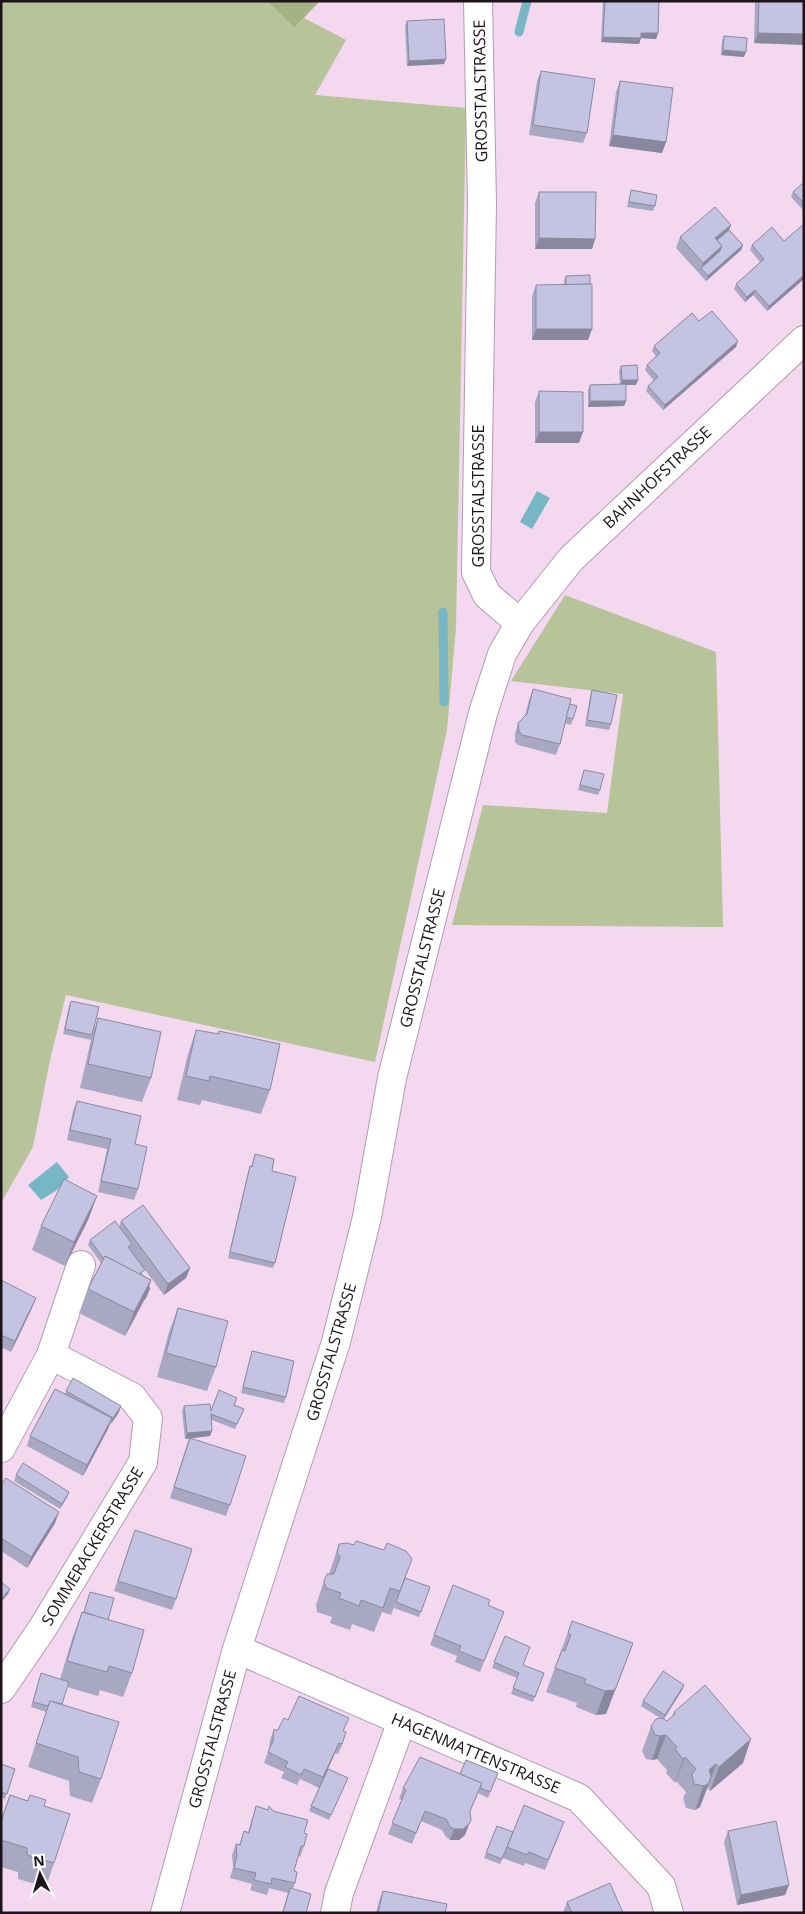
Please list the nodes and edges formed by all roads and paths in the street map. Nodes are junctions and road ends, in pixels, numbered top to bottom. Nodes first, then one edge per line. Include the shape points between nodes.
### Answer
1 (478, 1) edge
2 (804, 340) edge
3 (520, 623) junction
4 (81, 1265) edge
5 (51, 1355) junction
6 (1, 1448) edge
7 (237, 1649) junction
8 (1, 1689) edge
9 (402, 1721) junction
10 (165, 1913) edge
11 (335, 1913) edge
12 (669, 1913) edge

1 - 3 street, GROSSTALSTRASSE via 482,204 476,572 487,595
2 - 3 street, BAHNHOFSTRASSE via 570,559
3 - 7 street, GROSSTALSTRASSE via 502,654 482,713 392,1078 367,1217 336,1342
4 - 5 street
5 - 6 street
5 - 8 street, SOMMERACKERSTRASSE via 132,1397 148,1418 143,1462 42,1630
7 - 9 street, HAGENMATTENSTRASSE
7 - 10 street, GROSSTALSTRASSE
9 - 11 street via 339,1893
9 - 12 street, HAGENMATTENSTRASSE via 580,1798 660,1886

